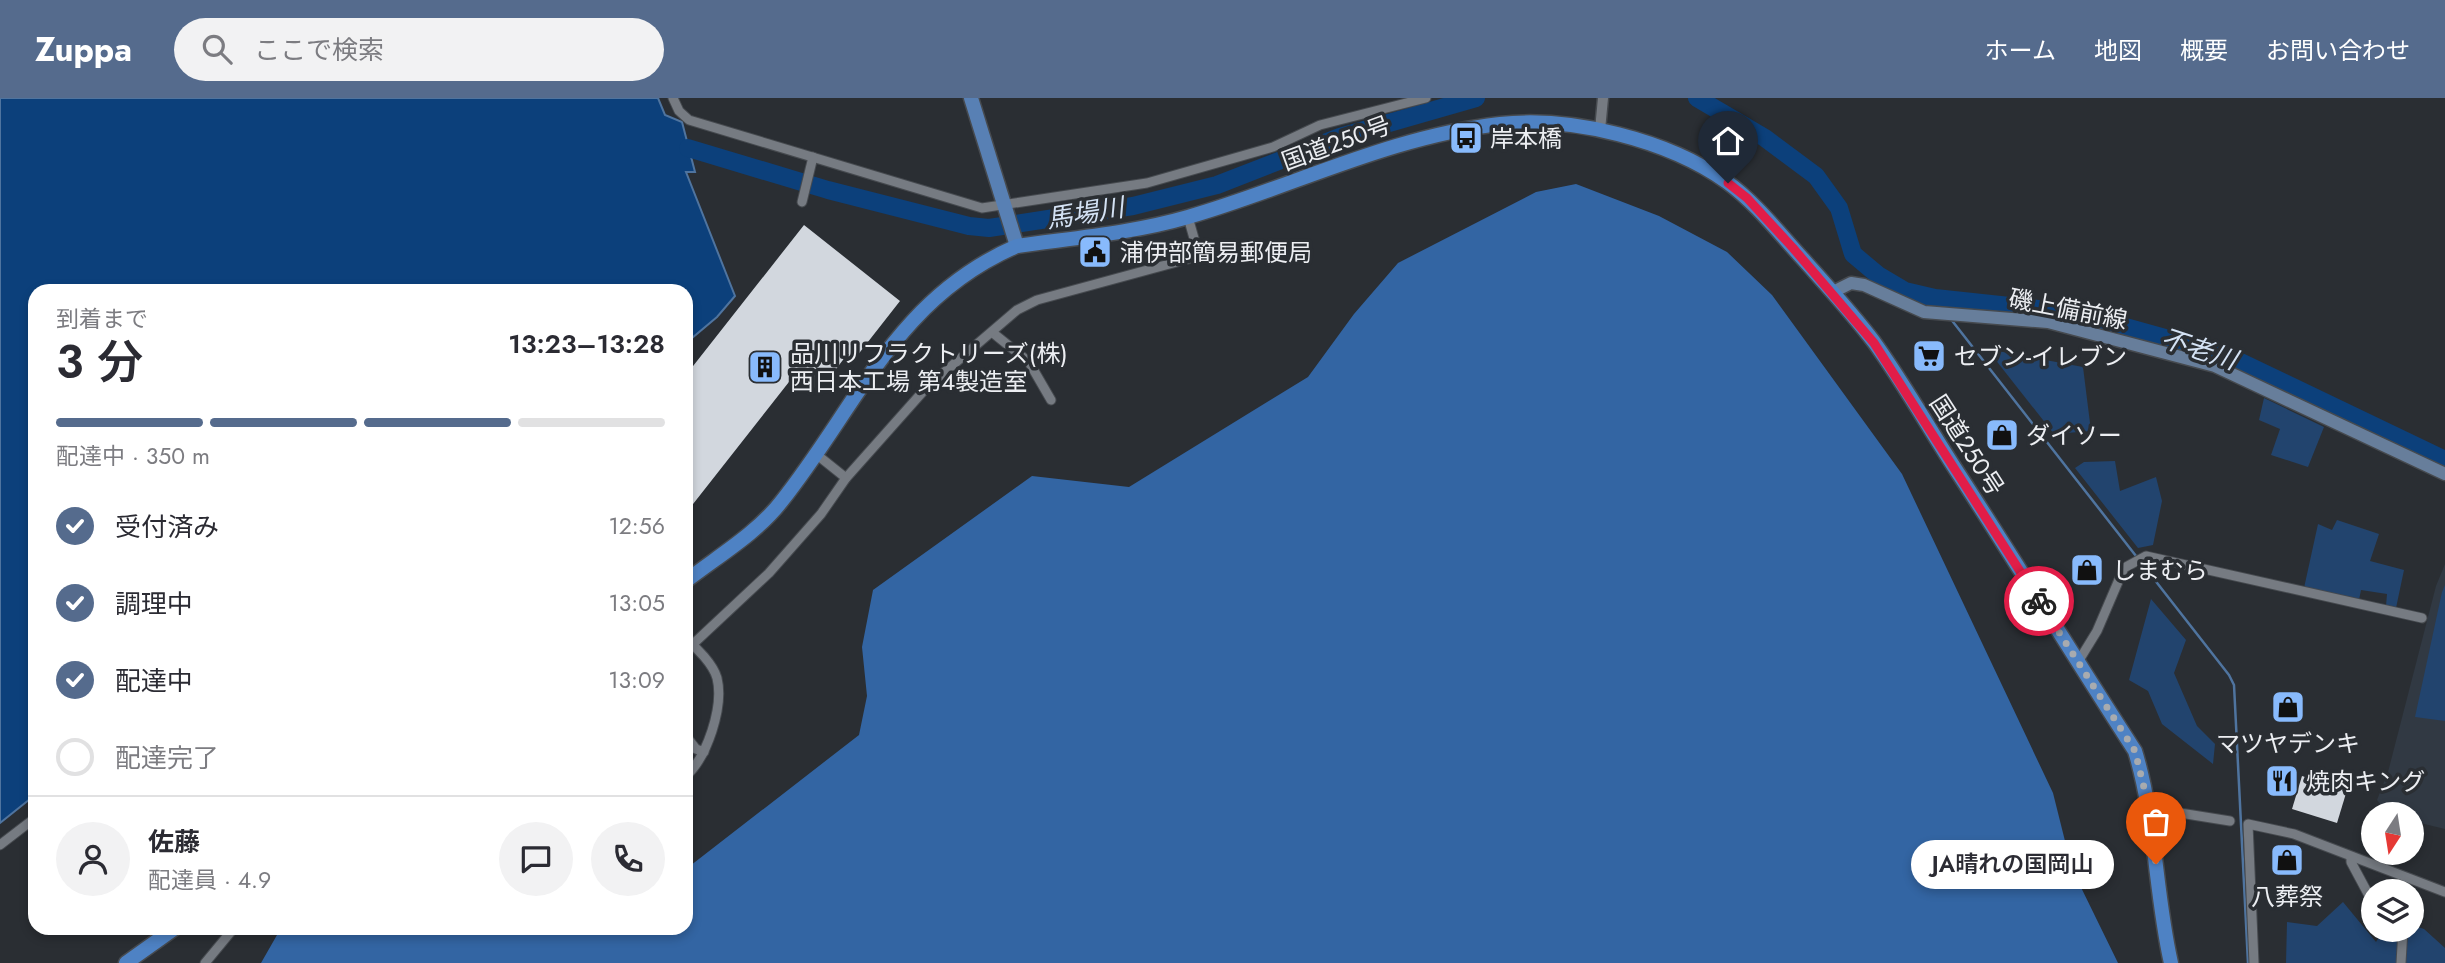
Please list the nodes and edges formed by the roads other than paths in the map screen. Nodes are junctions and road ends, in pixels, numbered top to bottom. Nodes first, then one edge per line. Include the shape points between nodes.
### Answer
1 (674, 98) edge
2 (971, 98) edge
3 (1426, 98) edge
4 (1603, 98) edge
5 (1600, 130) junction
6 (813, 159) junction
7 (802, 202) dead end
8 (1005, 207) junction
9 (1188, 217) junction
10 (1016, 243) junction
11 (1833, 292) junction
12 (993, 333) junction
13 (1051, 400) dead end
14 (816, 454) junction
15 (2445, 474) edge
16 (846, 478) junction
17 (693, 576) edge
18 (2422, 618) dead end
19 (693, 639) edge
20 (693, 647) edge
21 (2078, 662) junction
22 (693, 745) edge
23 (704, 752) junction
24 (693, 767) edge
25 (2149, 808) junction
26 (2230, 821) dead end
27 (28, 823) edge
28 (0, 845) edge
29 (2351, 857) junction
30 (2361, 881) edge
31 (2445, 892) edge
32 (165, 935) edge
33 (228, 935) edge
34 (2402, 942) edge
35 (126, 963) edge
36 (205, 963) edge
37 (2171, 963) edge
38 (2254, 963) edge
39 (2401, 963) edge

1 - 6 street via 689,120
2 - 8 main road
3 - 8 street via 1320,125 1273,147 1147,183
4 - 5 street
5 - 9 highway, 国道250号 via 1502,123 1451,131 1369,153
5 - 11 highway, 国道250号 via 1685,159 1728,183
6 - 7 street
6 - 8 street via 982,208
8 - 10 main road
9 - 10 highway, 国道250号
9 - 12 street via 1199,256 1037,300 1017,310
10 - 14 highway, 国道250号 via 960,278 887,348
11 - 15 main road, 磯上備前線 via 1851,283 1864,285 1910,306 1950,315 2048,322 2215,366
11 - 21 highway, 国道250号 via 1874,343
12 - 13 street via 1029,362
12 - 16 street via 927,387
14 - 16 street
14 - 17 highway, 国道250号 via 780,504
16 - 19 street via 769,573
18 - 21 street via 2162,559 2139,559 2124,568
20 - 23 street via 717,677 719,698
21 - 25 highway, 国道250号 via 2135,751
22 - 23 street
23 - 24 street
25 - 26 street
25 - 37 highway, 国道250号
27 - 28 street
29 - 30 street
29 - 31 street
29 - 38 street via 2286,831 2248,824
32 - 35 highway
33 - 36 street
34 - 39 street

